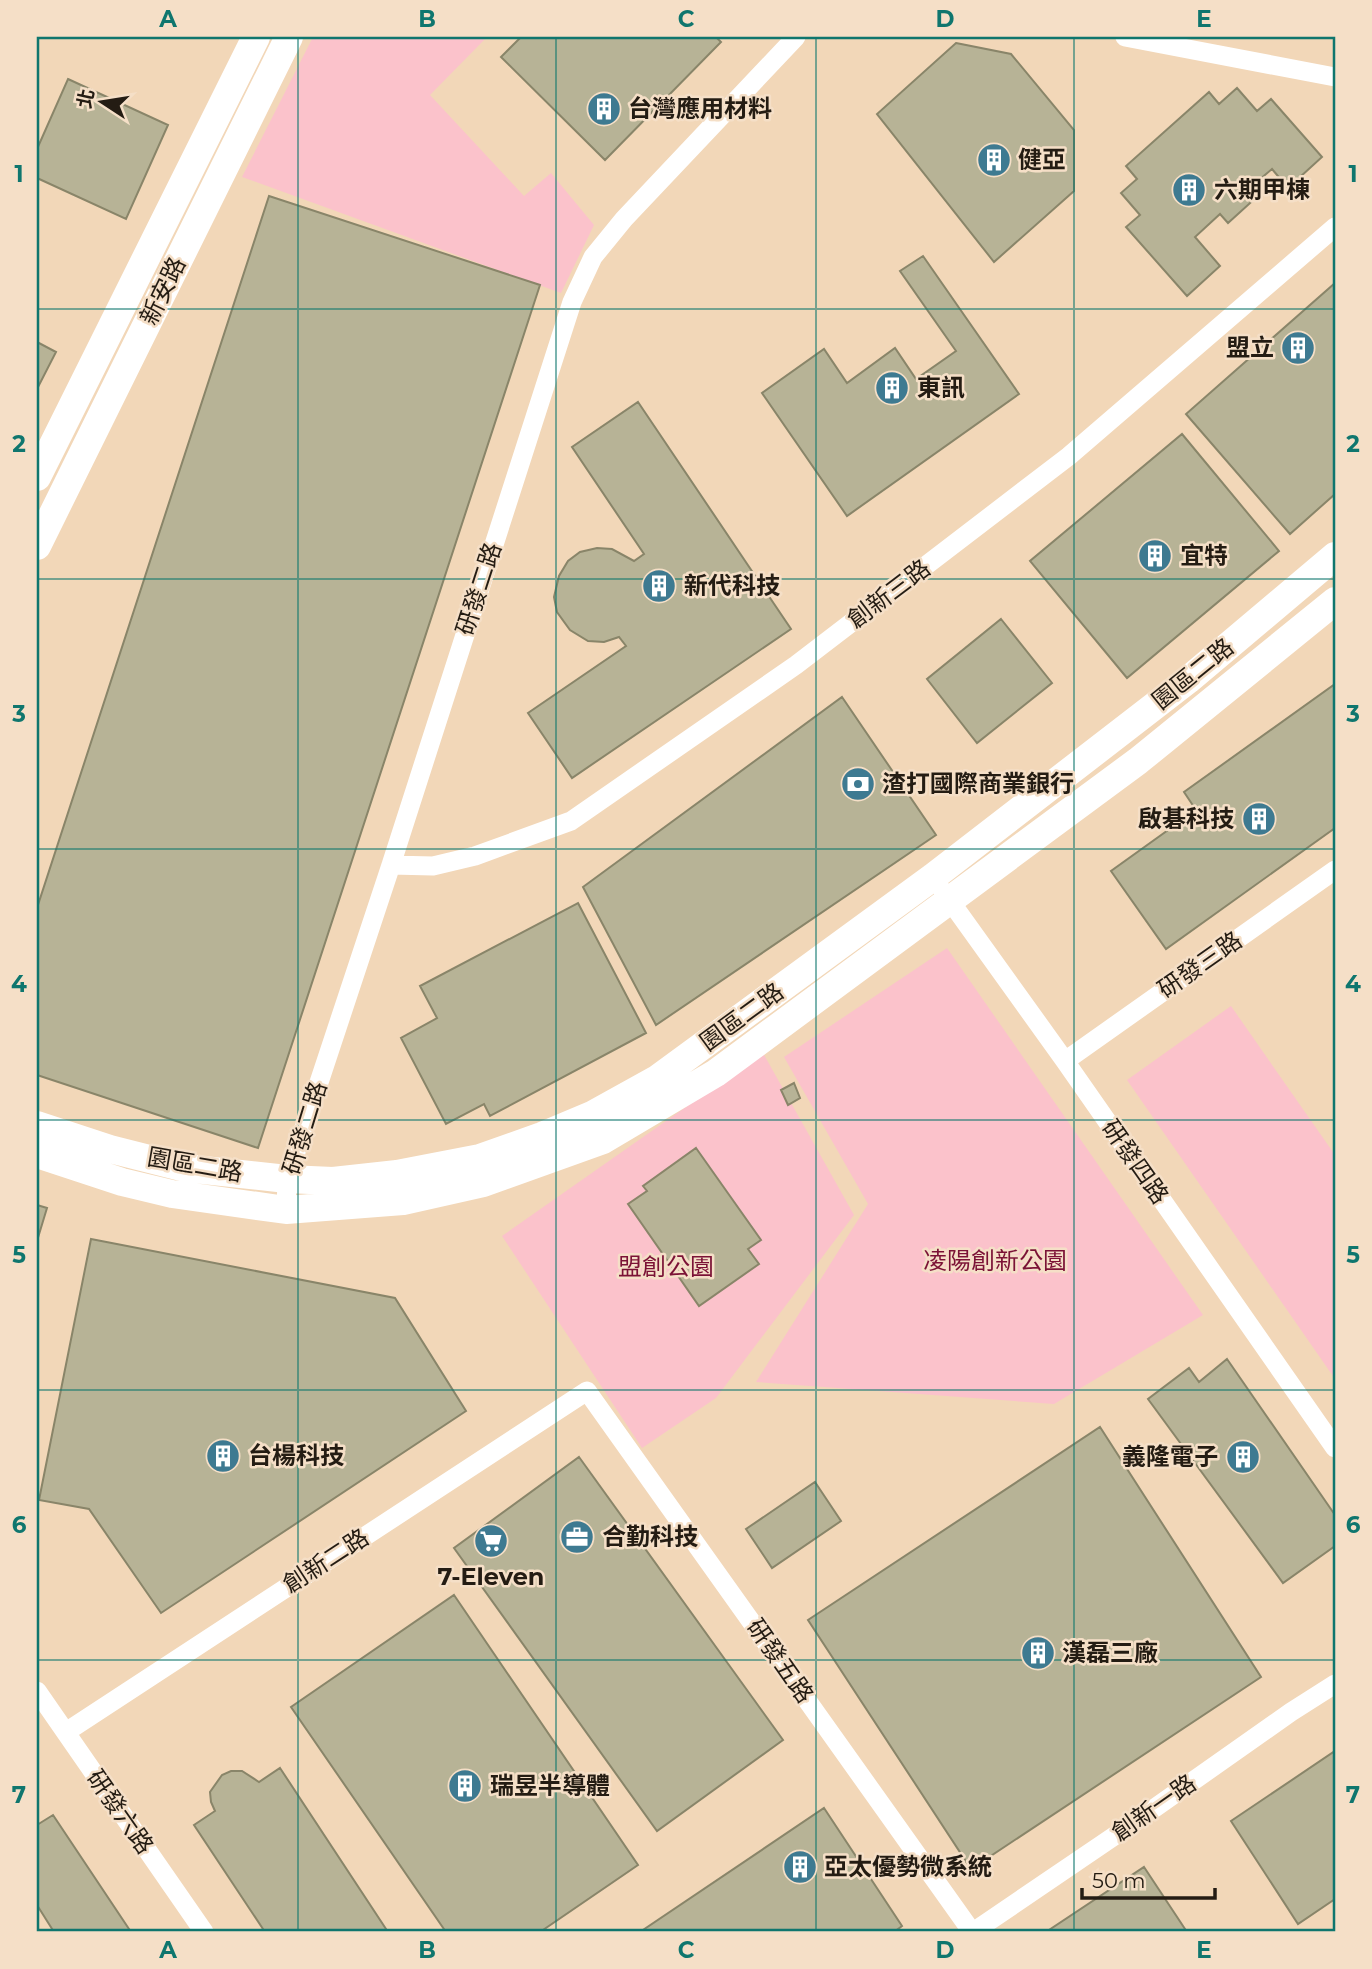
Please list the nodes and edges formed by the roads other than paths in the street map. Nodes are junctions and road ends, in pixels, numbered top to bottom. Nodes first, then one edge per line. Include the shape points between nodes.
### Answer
1 (256, 37) edge
2 (289, 37) edge
3 (796, 37) edge
4 (1125, 37) edge
5 (1335, 77) edge
6 (1335, 227) edge
7 (37, 477) edge
8 (37, 546) edge
9 (1335, 556) edge
10 (1335, 601) edge
11 (391, 865) junction
12 (1335, 870) edge
13 (941, 888) junction
14 (1065, 1061) junction
15 (37, 1125) edge
16 (37, 1154) edge
17 (287, 1179) junction
18 (286, 1210) junction
19 (587, 1391) joint
20 (1335, 1448) edge
21 (1335, 1684) edge
22 (37, 1691) edge
23 (66, 1732) junction
24 (204, 1932) edge
25 (973, 1932) edge

1 - 7 street, 新安路
2 - 8 street, 新安路
3 - 11 street, 研發二路 via 593,257 567,316
4 - 5 street
6 - 11 street, 創新三路 via 1069,456 796,665 570,821 443,864
9 - 13 street, 園區二路
10 - 13 street, 園區二路 via 1138,761
11 - 17 street, 研發二路
12 - 14 street, 研發三路
13 - 14 street, 研發四路
13 - 17 street, 園區二路 via 657,1079 592,1115 480,1158 333,1181
13 - 18 street, 園區二路 via 716,1073 603,1140 470,1186 403,1201
14 - 20 street, 研發四路
15 - 17 street, 園區二路 via 185,1168
16 - 18 street, 園區二路 via 172,1194
17 - 18 street, 研發二路
19 - 23 street, 創新二路
19 - 25 street, 研發五路
21 - 25 street, 創新一路
22 - 23 street, 研發六路
23 - 24 street, 研發六路

